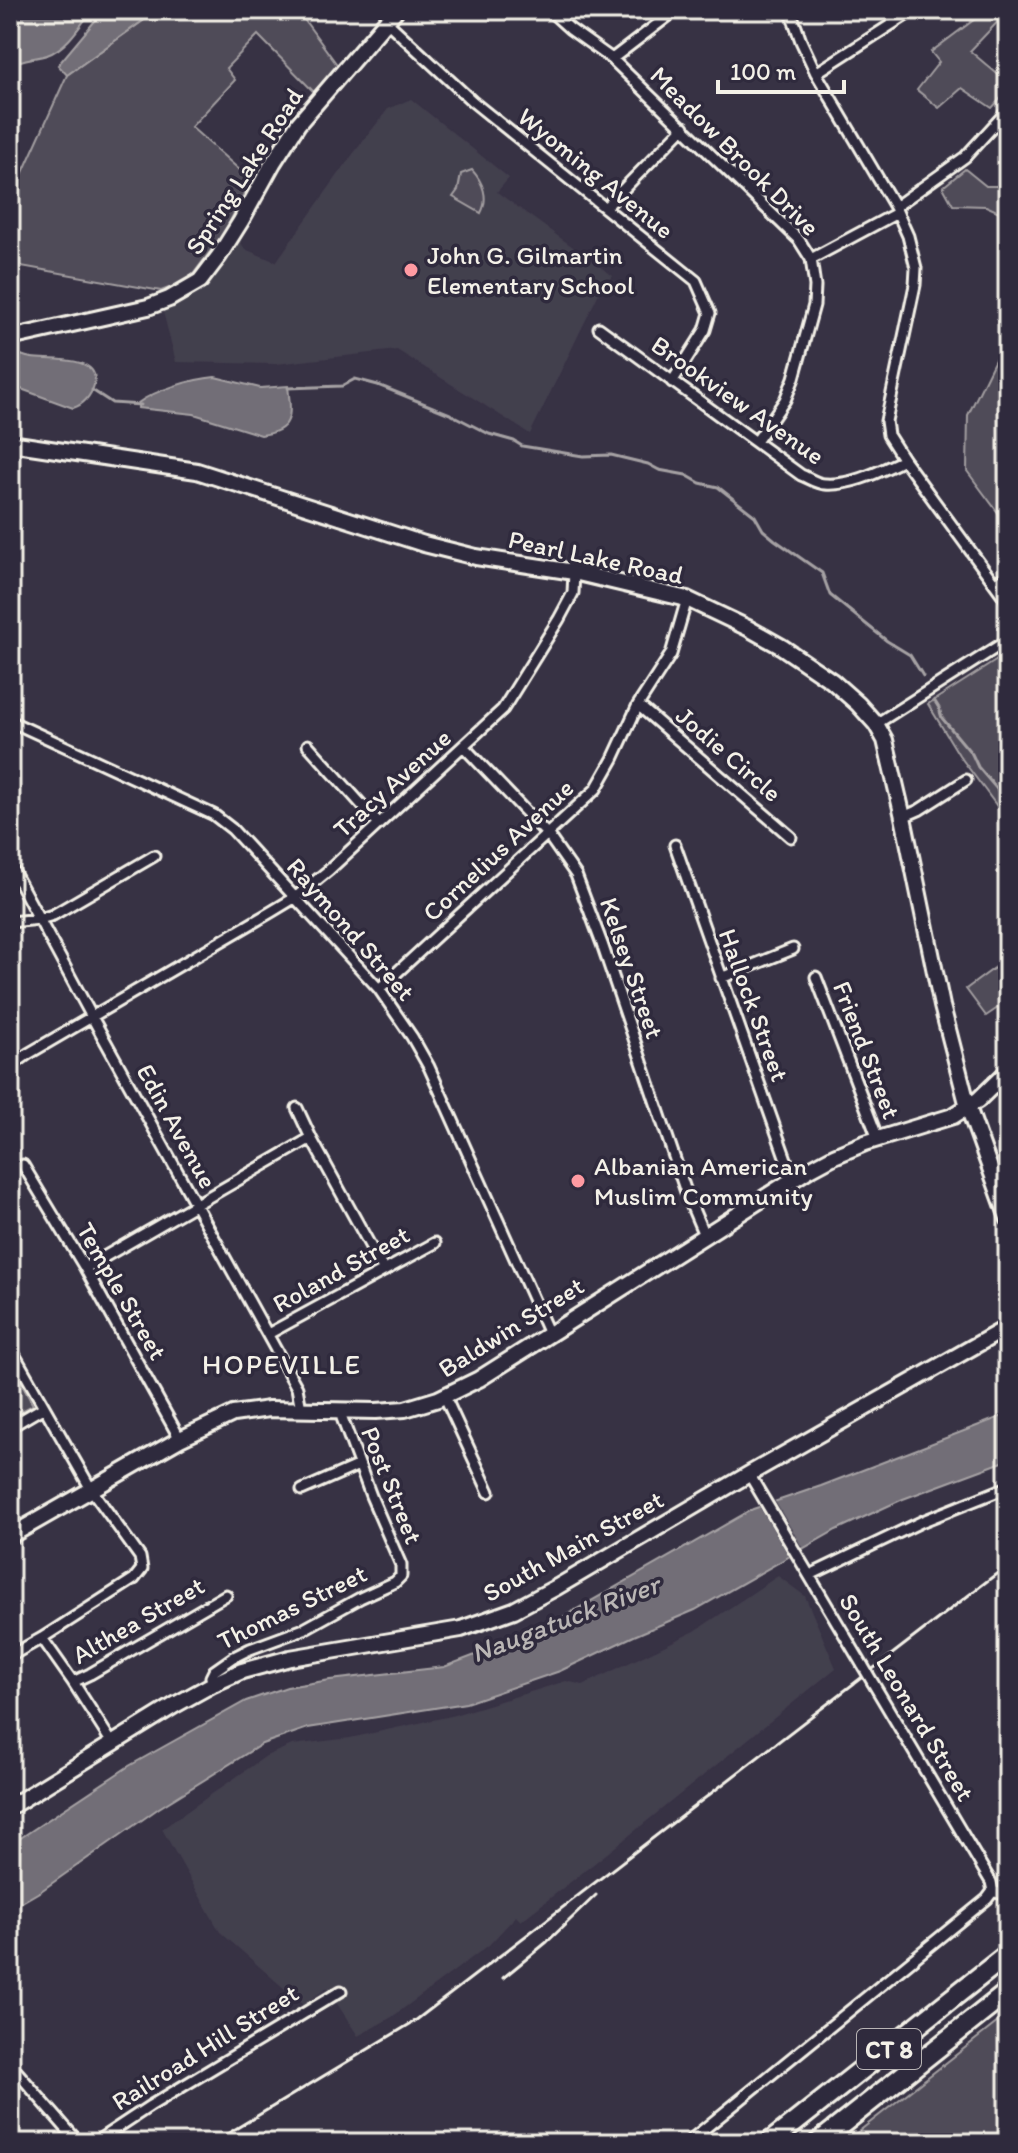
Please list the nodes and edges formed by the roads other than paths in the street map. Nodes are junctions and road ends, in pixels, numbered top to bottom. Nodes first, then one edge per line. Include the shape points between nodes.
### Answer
1 (549, 10) edge
2 (676, 10) edge
3 (790, 10) edge
4 (914, 10) edge
5 (391, 15) edge
6 (612, 59) junction
7 (816, 73) junction
8 (1008, 110) edge
9 (684, 127) junction
10 (605, 208) junction
11 (896, 210) junction
12 (811, 259) junction
13 (599, 328) dead end
14 (10, 338) edge
15 (672, 382) junction
16 (756, 442) junction
17 (10, 443) edge
18 (904, 460) junction
19 (574, 572) junction
20 (1008, 575) edge
21 (995, 583) junction
22 (687, 599) junction
23 (1008, 602) edge
24 (1008, 640) edge
25 (638, 705) junction
26 (10, 721) edge
27 (876, 724) junction
28 (308, 745) dead end
29 (464, 747) junction
30 (966, 780) dead end
31 (903, 817) junction
32 (379, 824) junction
33 (548, 835) junction
34 (791, 837) dead end
35 (675, 845) dead end
36 (154, 856) dead end
37 (10, 865) edge
38 (296, 897) junction
39 (40, 919) junction
40 (10, 922) edge
41 (793, 949) dead end
42 (816, 977) dead end
43 (721, 978) junction
44 (379, 989) junction
45 (92, 1017) junction
46 (10, 1067) edge
47 (1008, 1071) edge
48 (968, 1107) junction
49 (297, 1108) dead end
50 (311, 1138) junction
51 (878, 1139) junction
52 (23, 1165) dead end
53 (793, 1179) junction
54 (196, 1205) junction
55 (1008, 1218) edge
56 (704, 1235) junction
57 (435, 1243) dead end
58 (85, 1268) junction
59 (384, 1271) junction
60 (1008, 1327) edge
61 (268, 1334) junction
62 (549, 1334) junction
63 (10, 1347) edge
64 (445, 1397) junction
65 (44, 1407) junction
66 (301, 1409) junction
67 (339, 1410) junction
68 (10, 1427) edge
69 (180, 1439) junction
70 (359, 1465) junction
71 (749, 1474) junction
72 (1008, 1487) edge
73 (91, 1489) junction
74 (302, 1490) dead end
75 (489, 1492) dead end
76 (10, 1536) edge
77 (810, 1575) junction
78 (401, 1576) joint
79 (226, 1595) dead end
80 (42, 1638) junction
81 (10, 1656) edge
82 (73, 1682) junction
83 (213, 1684) junction
84 (112, 1743) junction
85 (10, 1807) edge
86 (993, 1891) junction
87 (1008, 1896) edge
88 (1008, 1954) edge
89 (341, 1991) dead end
90 (1008, 1992) edge
91 (10, 2064) edge
92 (79, 2143) edge
93 (94, 2143) edge
94 (687, 2143) edge
95 (769, 2143) edge
96 (818, 2143) edge

1 - 6 street, Meadow Brook Drive
2 - 6 street
3 - 7 street
4 - 7 street
5 - 10 street, Wyoming Avenue via 472,101
5 - 14 main road, Spring Lake Road via 298,124 200,281 148,307
6 - 9 street, Meadow Brook Drive
7 - 11 street
8 - 11 street via 965,157
9 - 10 street
9 - 12 street, Meadow Brook Drive
10 - 15 street, Wyoming Avenue via 696,281 704,295 710,313 705,330
11 - 12 street
11 - 18 street via 916,268 886,421 888,435
12 - 16 street, Meadow Brook Drive via 814,305 794,378
13 - 15 street, Brookview Avenue
15 - 16 street, Brookview Avenue
16 - 18 street, Brookview Avenue via 822,484 868,476
17 - 19 main road, Pearl Lake Road via 197,471 424,544
18 - 21 street
19 - 22 main road, Pearl Lake Road
19 - 29 street, Tracy Avenue via 573,593 519,686
20 - 21 street
21 - 23 street
22 - 25 street, Cornelius Avenue via 671,654
22 - 27 main road, Pearl Lake Road via 782,647 832,681
24 - 27 street
25 - 33 street, Cornelius Avenue via 596,789
25 - 34 street, Jodie Circle
26 - 38 street, Raymond Street via 214,815
27 - 31 main road, Pearl Lake Road via 885,740
28 - 32 street
29 - 32 street, Tracy Avenue
29 - 33 street, Kelsey Street
30 - 31 street
31 - 48 main road, Pearl Lake Road
32 - 38 street, Tracy Avenue
33 - 44 street, Cornelius Avenue
33 - 56 street, Kelsey Street via 576,875
35 - 43 street, Hallock Street
36 - 39 street
37 - 39 street, Edin Avenue
38 - 44 street, Raymond Street
38 - 45 street, Tracy Avenue
39 - 40 street
39 - 45 street, Edin Avenue
41 - 43 street
42 - 51 street, Friend Street
43 - 53 street, Hallock Street
44 - 62 street, Raymond Street via 429,1067
45 - 46 street, Tracy Avenue
45 - 54 street, Edin Avenue
47 - 48 main road, Baldwin Street
48 - 51 main road, Baldwin Street
48 - 55 main road, Pearl Lake Road
49 - 50 street
50 - 54 street
50 - 59 street
51 - 53 main road, Baldwin Street
52 - 58 street, Temple Street
53 - 56 main road, Baldwin Street
54 - 58 street
54 - 61 street, Edin Avenue
56 - 62 main road, Baldwin Street
57 - 59 street, Roland Street
58 - 69 street, Temple Street
59 - 61 street, Roland Street
60 - 71 main road, South Main Street
61 - 66 street, Edin Avenue via 297,1388
62 - 64 main road, Baldwin Street
63 - 65 street
64 - 67 main road, Baldwin Street via 398,1410
64 - 75 street
65 - 68 street
65 - 73 street
66 - 67 main road, Baldwin Street
66 - 69 main road, Baldwin Street via 233,1414
67 - 70 street, Post Street
69 - 73 main road, Baldwin Street
70 - 74 street
70 - 78 street, Post Street
71 - 77 street, South Leonard Street
71 - 83 main road, South Main Street via 500,1616 461,1629 264,1664
72 - 77 street
73 - 76 main road, Baldwin Street
73 - 80 street via 140,1557 142,1569
77 - 86 street, South Leonard Street, bridge
78 - 83 street, Thomas Street via 304,1629 234,1657 214,1671
79 - 82 street, Althea Street
80 - 81 street
80 - 82 street
82 - 84 street
83 - 84 main road, South Main Street
84 - 85 main road, South Main Street
86 - 87 street
86 - 94 street
88 - 95 highway, CT 8
89 - 93 street, Railroad Hill Street
90 - 96 highway, CT 8
91 - 92 street

